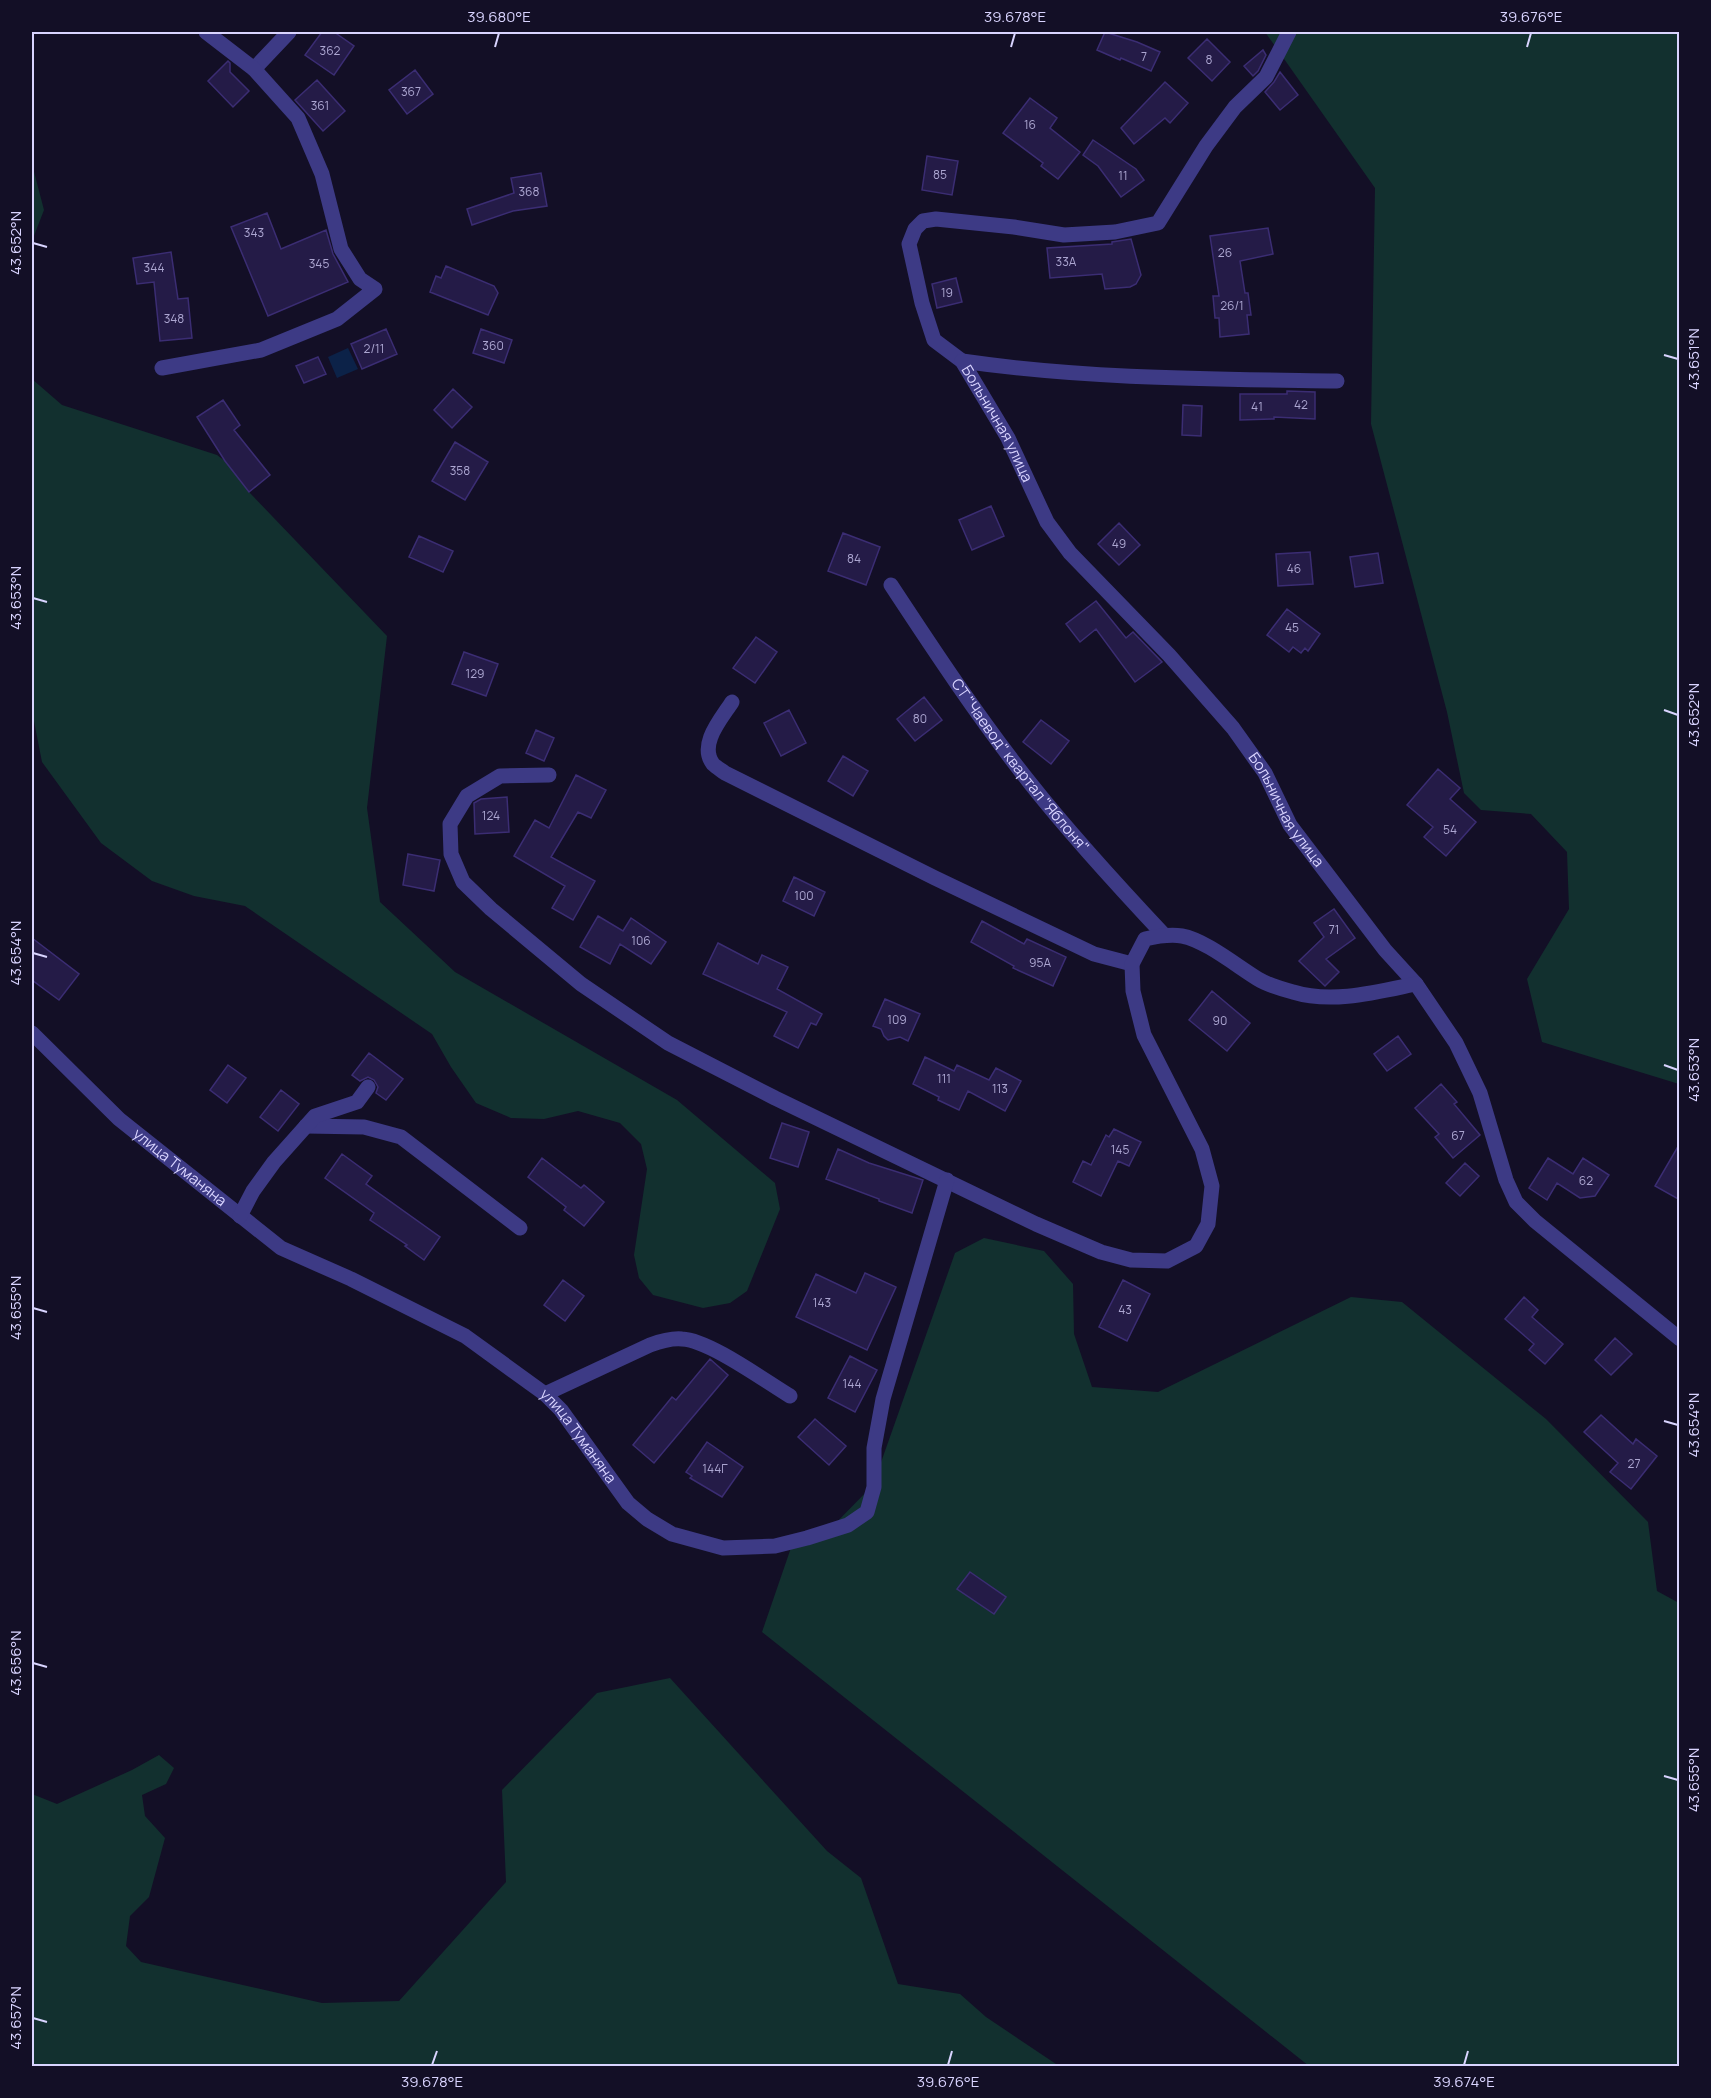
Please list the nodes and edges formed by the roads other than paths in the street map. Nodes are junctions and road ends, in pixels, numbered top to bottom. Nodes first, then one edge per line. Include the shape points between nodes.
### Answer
1 (206, 32) edge
2 (289, 32) edge
3 (1289, 32) edge
4 (254, 69) junction
5 (962, 361) junction
6 (162, 368) dead end
7 (1337, 381) dead end
8 (891, 585) dead end
9 (732, 702) dead end
10 (549, 775) dead end
11 (1164, 935) junction
12 (1132, 964) junction
13 (1416, 984) junction
14 (32, 1033) edge
15 (368, 1087) dead end
16 (306, 1126) junction
17 (947, 1180) junction
18 (240, 1216) junction
19 (520, 1228) dead end
20 (1680, 1339) edge
21 (545, 1394) junction
22 (790, 1396) dead end

1 - 4 street
2 - 4 street
3 - 5 street, Больничная улица via 1266,77 1235,107 1206,146 1158,223 1064,235 936,219 923,221 915,229 909,244 934,340
4 - 6 street via 298,118 322,174 342,249 360,279 375,289 337,319 261,350
5 - 7 street via 1147,377
5 - 13 street, Больничная улица via 1008,438 1047,522 1070,553 1233,728 1265,773 1290,825 1385,950
8 - 11 street, СТ "Чаевод" квартал "Яблоня" via 1030,783
9 - 12 street via 710,739 708,752 713,764 725,772 1083,949
10 - 17 street via 500,776 467,796 450,824 451,854 463,882 581,984 668,1043
11 - 12 street via 1145,939
11 - 13 street via 1185,936 1261,981 1294,993 1323,998
12 - 17 street via 1133,991 1144,1035 1202,1149 1212,1186 1208,1224 1196,1246 1167,1261 1131,1260 1036,1224
13 - 20 street, Больничная улица via 1456,1043 1480,1093 1516,1202
14 - 18 street, улица Туманяна via 119,1119
15 - 16 street via 357,1102 315,1116
16 - 18 street via 274,1162
16 - 19 street via 364,1127 401,1137
17 - 21 street, улица Туманяна via 883,1399 874,1448 874,1487 867,1512 848,1525 775,1546 723,1548 672,1534 628,1503 561,1410
18 - 21 street, улица Туманяна via 280,1248 465,1336
21 - 22 street via 650,1345 684,1339 704,1344

